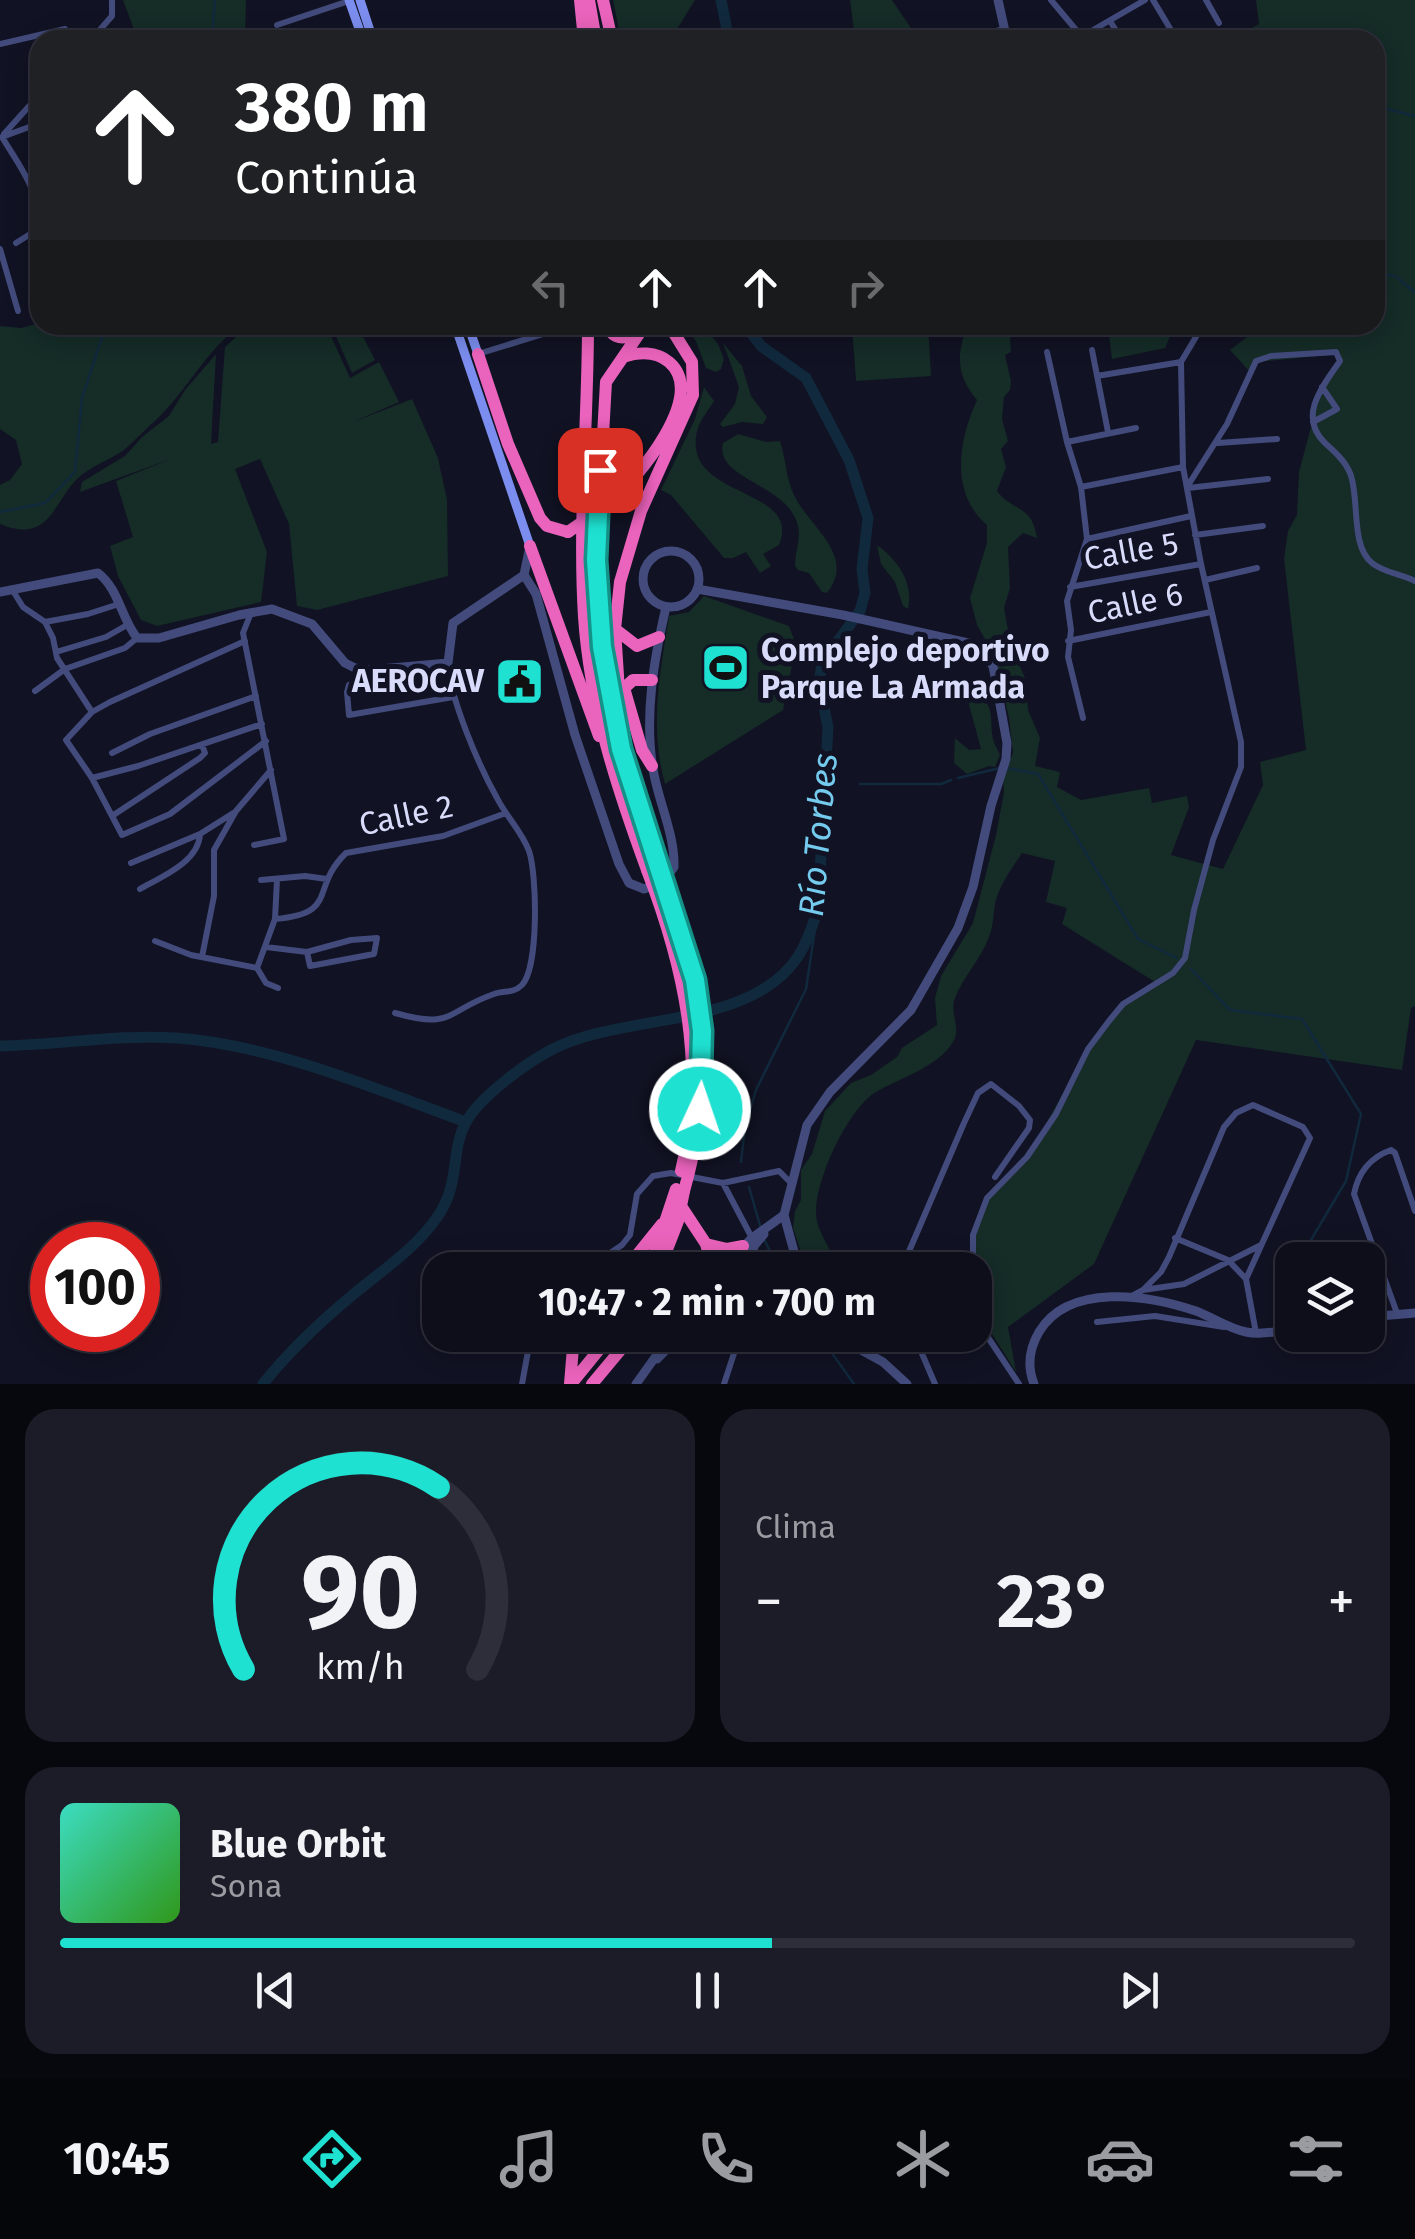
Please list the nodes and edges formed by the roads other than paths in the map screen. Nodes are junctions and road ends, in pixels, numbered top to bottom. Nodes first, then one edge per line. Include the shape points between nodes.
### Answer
1 (112, 0) edge
2 (360, 0) edge
3 (580, 0) edge
4 (590, 0) edge
5 (603, 0) edge
6 (998, 0) edge
7 (1052, 0) edge
8 (1145, 0) edge
9 (1153, 0) edge
10 (1206, 0) edge
11 (349, 1) edge
12 (1110, 20) junction
13 (1218, 24) dead end
14 (277, 25) dead end
15 (65, 29) dead end
16 (61, 30) edge
17 (100, 30) edge
18 (359, 30) edge
19 (370, 30) edge
20 (583, 30) edge
21 (594, 30) edge
22 (610, 30) edge
23 (1005, 30) edge
24 (1076, 30) edge
25 (1094, 30) edge
26 (1116, 30) edge
27 (1171, 30) edge
28 (30, 37) edge
29 (0, 44) edge
30 (30, 105) edge
31 (30, 127) edge
32 (1, 138) edge
33 (30, 186) edge
34 (30, 234) edge
35 (16, 243) dead end
36 (0, 249) edge
37 (18, 312) dead end
38 (459, 335) edge
39 (471, 335) edge
40 (540, 335) edge
41 (588, 335) edge
42 (636, 335) edge
43 (643, 335) edge
44 (675, 335) edge
45 (1196, 335) edge
46 (1092, 350) dead end
47 (1047, 352) dead end
48 (478, 354) junction
49 (623, 357) junction
50 (668, 360) junction
51 (1181, 362) junction
52 (1097, 376) junction
53 (1322, 387) junction
54 (1313, 422) junction
55 (1136, 428) dead end
56 (1108, 432) junction
57 (1277, 439) dead end
58 (1067, 442) junction
59 (1216, 443) junction
60 (1183, 468) junction
61 (1268, 479) dead end
62 (1081, 487) junction
63 (1186, 488) junction
64 (1191, 516) junction
65 (1263, 526) dead end
66 (1195, 534) junction
67 (1088, 539) junction
68 (530, 546) junction
69 (1200, 564) junction
70 (1256, 568) dead end
71 (524, 575) junction
72 (1205, 580) junction
73 (542, 581) junction
74 (1415, 582) edge
75 (1070, 586) junction
76 (697, 588) junction
77 (12, 590) junction
78 (0, 592) edge
79 (119, 604) junction
80 (666, 607) junction
81 (252, 612) junction
82 (1211, 612) junction
83 (46, 622) junction
84 (127, 625) junction
85 (615, 629) junction
86 (659, 637) junction
87 (137, 638) junction
88 (1068, 641) junction
89 (245, 642) junction
90 (56, 652) junction
91 (448, 663) junction
92 (399, 668) junction
93 (65, 669) junction
94 (652, 680) junction
95 (620, 687) junction
96 (35, 691) dead end
97 (256, 696) junction
98 (453, 698) junction
99 (92, 712) junction
100 (1083, 718) dead end
101 (262, 724) junction
102 (266, 741) junction
103 (202, 745) junction
104 (606, 746) junction
105 (112, 753) dead end
106 (652, 766) junction
107 (627, 768) junction
108 (272, 769) junction
109 (92, 778) junction
110 (236, 811) junction
111 (506, 813) junction
112 (112, 816) junction
113 (200, 834) junction
114 (254, 845) dead end
115 (131, 864) dead end
116 (653, 868) junction
117 (327, 879) junction
118 (261, 880) dead end
119 (277, 880) junction
120 (140, 890) dead end
121 (276, 919) junction
122 (155, 942) dead end
123 (266, 947) junction
124 (307, 952) junction
125 (202, 956) junction
126 (257, 968) junction
127 (278, 988) dead end
128 (395, 1013) dead end
129 (996, 1177) dead end
130 (724, 1183) junction
131 (792, 1184) junction
132 (678, 1200) junction
133 (1415, 1210) edge
134 (784, 1218) junction
135 (1175, 1238) junction
136 (753, 1241) junction
137 (706, 1244) junction
138 (1263, 1244) junction
139 (612, 1252) edge
140 (639, 1252) edge
141 (656, 1252) edge
142 (664, 1252) edge
143 (708, 1252) edge
144 (741, 1252) edge
145 (746, 1252) edge
146 (754, 1252) edge
147 (793, 1252) edge
148 (909, 1252) edge
149 (973, 1252) edge
150 (1228, 1260) junction
151 (1246, 1279) junction
152 (1143, 1290) junction
153 (1128, 1298) junction
154 (1415, 1314) edge
155 (1385, 1316) edge
156 (1398, 1316) junction
157 (1097, 1322) dead end
158 (1230, 1326) junction
159 (1275, 1331) edge
160 (1256, 1333) junction
161 (992, 1344) edge
162 (529, 1352) edge
163 (572, 1352) edge
164 (597, 1352) edge
165 (608, 1352) edge
166 (619, 1352) edge
167 (661, 1352) edge
168 (664, 1352) edge
169 (734, 1352) edge
170 (865, 1352) edge
171 (921, 1352) edge
172 (655, 1361) junction
173 (522, 1384) edge
174 (571, 1384) edge
175 (583, 1384) edge
176 (592, 1384) edge
177 (636, 1384) edge
178 (724, 1384) edge
179 (906, 1384) edge
180 (935, 1384) edge
181 (1018, 1384) edge
182 (1034, 1384) edge

1 - 17 street via 112,16
2 - 19 main road
3 - 20 highway
4 - 21 highway
5 - 22 highway
6 - 23 street
7 - 24 street
8 - 12 street
9 - 27 street
10 - 13 street
11 - 14 street
11 - 18 main road
12 - 25 street
12 - 26 street
15 - 16 street
28 - 29 street
30 - 32 street
31 - 32 street
32 - 33 street
34 - 35 street
36 - 37 street
38 - 68 main road
39 - 48 main road
40 - 48 street
41 - 104 highway via 584,617
42 - 49 highway
43 - 50 highway
44 - 85 highway via 692,362 692,395 640,511
45 - 51 street
46 - 52 street
47 - 58 street
48 - 50 highway, bridge via 540,518 568,532 610,503 646,465 682,390
49 - 50 highway via 646,353
49 - 107 highway via 606,382 596,560 602,647
51 - 52 street
51 - 60 street
52 - 56 street
53 - 54 street
53 - 54 street via 1336,409
53 - 59 street via 1340,361 1336,352 1256,362
54 - 74 street via 1350,471 1366,557
55 - 56 street
56 - 58 street
57 - 59 street
58 - 62 street
59 - 63 street
60 - 62 street
60 - 63 street
61 - 63 street
62 - 67 street
63 - 64 street
64 - 66 street
64 - 67 street
65 - 66 street
66 - 69 street
67 - 75 street
68 - 71 street
68 - 73 highway
69 - 72 street
69 - 75 street, Calle 5
70 - 72 street
71 - 73 highway
71 - 91 street via 458,617 450,628
71 - 106 street via 536,594 574,735 624,877 644,889 663,882 674,867
72 - 82 street
73 - 104 highway
75 - 88 street
76 - 80 street via 687,602
76 - 80 street via 698,571 688,557 671,551 654,556 642,583 650,599
76 - 131 street via 977,644 993,666 1007,744 958,928 911,1010 815,1110
77 - 78 street
77 - 79 street via 98,573
77 - 83 street via 23,608
79 - 83 street
79 - 84 street
80 - 86 street
81 - 87 street
81 - 89 street via 243,626
81 - 92 street via 299,616 355,668
82 - 88 street, Calle 6
82 - 149 street via 1243,756 1213,840 1185,958 1123,1004 1088,1050 1027,1157 987,1198
83 - 90 street
84 - 87 street
84 - 90 street
85 - 86 highway via 638,646
85 - 95 highway
86 - 94 street
87 - 93 street
88 - 100 street
89 - 97 street
89 - 99 street
90 - 93 street
91 - 92 street
91 - 98 street
92 - 98 street via 394,676 349,685 349,715
93 - 96 street
93 - 99 street
94 - 95 highway
94 - 106 street
95 - 106 highway
95 - 107 highway
97 - 101 street
97 - 105 street
98 - 111 street
99 - 109 street via 66,740
101 - 102 street
101 - 103 street
102 - 108 street
102 - 112 street via 170,814 135,832 122,835
103 - 109 street
103 - 112 street via 203,756
104 - 116 highway
107 - 116 highway
108 - 110 street
108 - 114 street via 284,839
109 - 112 street
110 - 113 street
110 - 125 street via 214,850 214,896
111 - 117 street, Calle 2 via 443,836 346,853
111 - 128 street via 529,852 528,974 511,992 445,1020
113 - 115 street
113 - 120 street via 187,860
116 - 132 highway, bridge via 691,1036
117 - 119 street
117 - 121 street, Calle 2 via 313,911
118 - 119 street
119 - 121 street
121 - 123 street
122 - 125 street
123 - 124 street
123 - 126 street
124 - 124 street via 310,966 374,954 377,938
125 - 126 street
126 - 127 street
129 - 148 street via 1030,1120 991,1084 978,1093
130 - 131 street via 778,1171
130 - 136 street
130 - 139 street via 653,1176 637,1194 630,1235
131 - 134 street
132 - 137 highway
132 - 140 highway
132 - 141 highway
132 - 142 highway
133 - 156 street via 1395,1153 1384,1152 1367,1165 1354,1194
134 - 136 street
134 - 147 street
135 - 138 street via 1224,1127 1252,1105 1303,1127 1310,1138
135 - 150 street
135 - 152 street via 1161,1272
136 - 137 highway via 727,1249
136 - 144 street
136 - 145 street
136 - 146 street
137 - 143 highway
138 - 150 street
138 - 151 street
150 - 151 street
150 - 152 street via 1184,1284
151 - 160 street
152 - 153 street
153 - 158 street via 1190,1309
153 - 182 street via 1080,1302 1048,1318 1030,1354
154 - 156 street
155 - 156 street
157 - 158 street via 1155,1316
158 - 160 street
159 - 160 street
161 - 181 street
162 - 173 street
163 - 174 highway
164 - 174 highway
165 - 175 highway
166 - 176 highway
167 - 172 street
168 - 172 street
169 - 178 street
170 - 179 street
171 - 180 street
172 - 177 street

